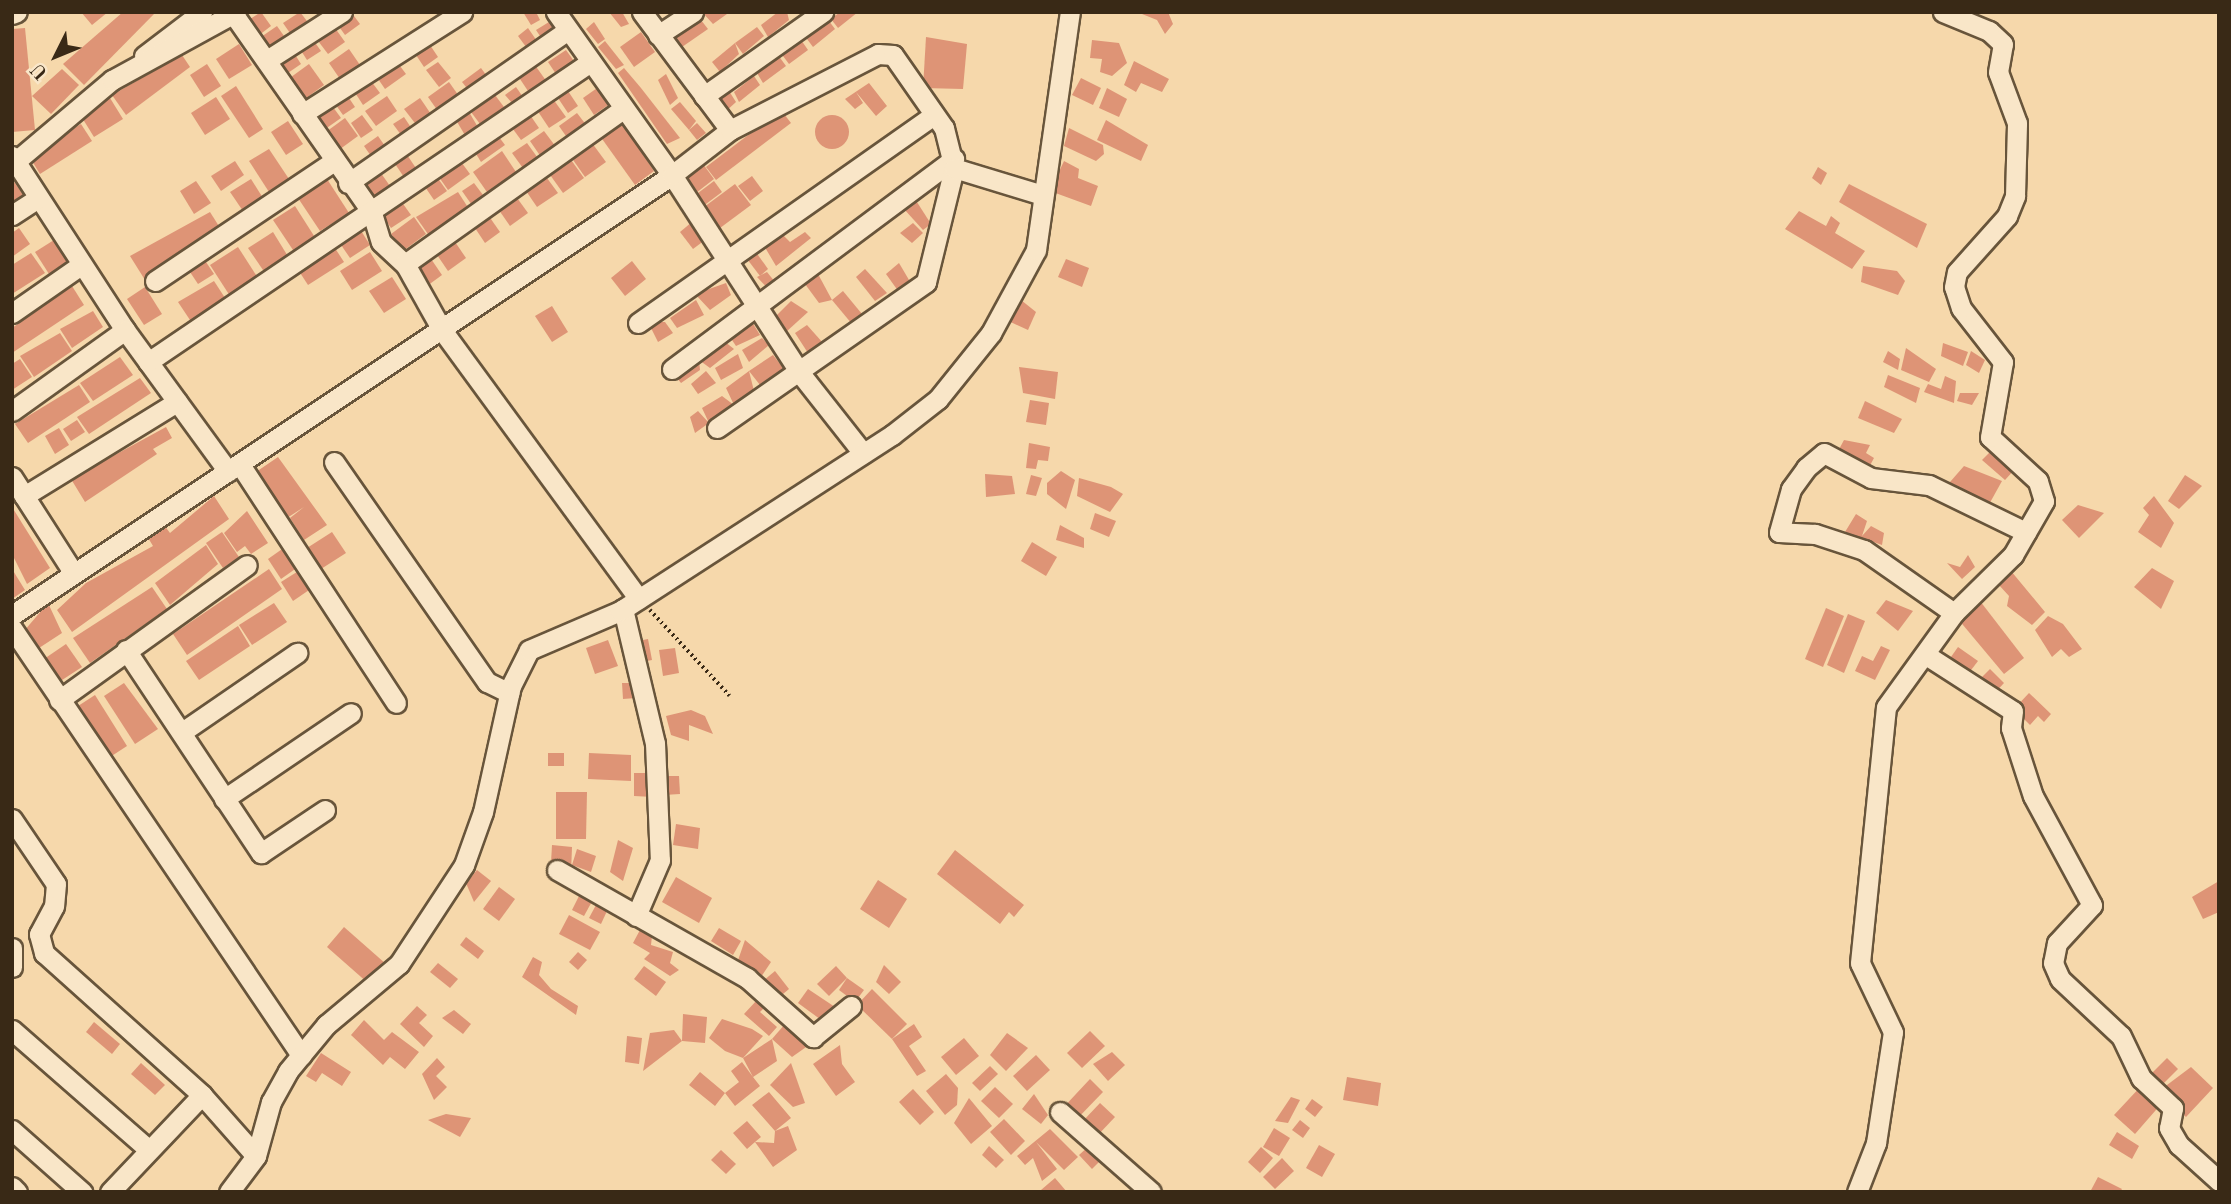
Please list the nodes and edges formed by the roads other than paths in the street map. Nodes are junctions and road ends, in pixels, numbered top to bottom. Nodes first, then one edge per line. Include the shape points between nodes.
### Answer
1 (202, 12) edge
2 (342, 12) edge
3 (463, 12) edge
4 (556, 12) edge
5 (642, 12) edge
6 (693, 12) edge
7 (823, 12) edge
8 (1070, 12) edge
9 (1943, 12) edge
10 (234, 13) edge
11 (568, 30) junction
12 (658, 35) junction
13 (267, 60) junction
14 (589, 63) junction
15 (112, 80) junction
16 (705, 96) junction
17 (620, 111) junction
18 (302, 114) junction
19 (934, 115) junction
20 (730, 130) junction
21 (14, 158) edge
22 (333, 162) junction
23 (954, 164) junction
24 (672, 175) junction
25 (348, 183) junction
26 (1043, 195) junction
27 (38, 198) junction
28 (372, 214) junction
29 (12, 215) edge
30 (728, 261) junction
31 (405, 264) junction
32 (81, 265) junction
33 (155, 281) dead end
34 (756, 305) junction
35 (12, 313) edge
36 (638, 323) dead end
37 (125, 330) junction
38 (442, 330) junction
39 (148, 362) junction
40 (672, 369) dead end
41 (800, 373) junction
42 (177, 402) junction
43 (12, 411) edge
44 (717, 428) dead end
45 (863, 453) junction
46 (334, 462) dead end
47 (234, 469) junction
48 (12, 477) edge
49 (24, 496) junction
50 (2026, 532) junction
51 (247, 565) dead end
52 (73, 572) junction
53 (631, 604) junction
54 (1954, 613) junction
55 (12, 615) edge
56 (12, 628) edge
57 (126, 650) junction
58 (297, 653) dead end
59 (1926, 654) junction
60 (510, 693) junction
61 (59, 700) junction
62 (396, 703) dead end
63 (351, 713) dead end
64 (182, 732) junction
65 (224, 799) junction
66 (325, 810) dead end
67 (12, 819) edge
68 (557, 870) dead end
69 (636, 916) junction
70 (12, 948) edge
71 (12, 967) edge
72 (851, 1006) dead end
73 (12, 1030) edge
74 (301, 1055) junction
75 (202, 1095) junction
76 (1060, 1112) dead end
77 (12, 1130) edge
78 (148, 1149) junction
79 (256, 1156) junction
80 (2219, 1181) edge
81 (12, 1187) edge
82 (17, 1192) edge
83 (82, 1192) edge
84 (110, 1192) edge
85 (229, 1192) edge
86 (1151, 1192) edge
87 (1857, 1192) edge

1 - 15 street
2 - 13 street
3 - 18 street
4 - 11 street
5 - 12 street
6 - 12 street
7 - 16 street
8 - 26 street
9 - 50 street via 1998,36 2002,89 2016,113 2013,206 1957,272 1954,287 1961,308 2003,362 2004,381 1988,420 1990,438 2043,492 2042,508
10 - 13 street
10 - 15 street
11 - 14 street
11 - 25 street
12 - 16 street
13 - 18 street
14 - 17 street
14 - 28 street
15 - 21 street
16 - 20 street
17 - 24 street
17 - 31 street
18 - 22 street
19 - 20 street via 887,51
19 - 23 street
19 - 30 street
20 - 24 street
21 - 27 street
22 - 25 street
22 - 33 street
23 - 26 street
23 - 34 street
23 - 41 street via 926,282
24 - 30 street
24 - 38 street
25 - 28 street
26 - 45 street via 1033,260 1006,311 937,399
27 - 29 street
27 - 32 street
28 - 31 street via 382,242
28 - 39 street
30 - 34 street
30 - 36 street
31 - 38 street
32 - 35 street
32 - 37 street
34 - 40 street
34 - 41 street
37 - 39 street
37 - 43 street
38 - 47 street
38 - 53 street
39 - 42 street
41 - 44 street
41 - 45 street
42 - 47 street
42 - 49 street
45 - 53 street
46 - 60 street via 487,682
47 - 52 street
47 - 62 street
48 - 49 street
49 - 52 street
50 - 54 street via 1984,590
50 - 54 street via 1929,485 1871,478 1824,453 1806,468 1791,489 1779,532 1815,534 1864,550
51 - 57 street
52 - 55 street
53 - 60 street via 529,650
53 - 69 street via 655,743 659,864
54 - 59 street
56 - 61 street
57 - 61 street
57 - 64 street
58 - 64 street
59 - 80 street via 2013,710 2011,728 2033,796 2092,905 2057,943 2053,963 2060,979 2121,1036 2141,1078 2173,1108 2169,1128 2179,1145
59 - 87 street via 1886,707 1860,963 1893,1032 1876,1143
60 - 74 street via 484,812 464,865 399,964
61 - 74 street
63 - 65 street
64 - 65 street
65 - 66 street via 261,853
67 - 75 street via 56,884 54,906 39,934 44,953
68 - 69 street
69 - 72 street via 747,978 813,1037
70 - 71 street
73 - 78 street
74 - 79 street via 271,1102
75 - 78 street
75 - 79 street
76 - 86 street
77 - 83 street
78 - 84 street
79 - 85 street
81 - 82 street

